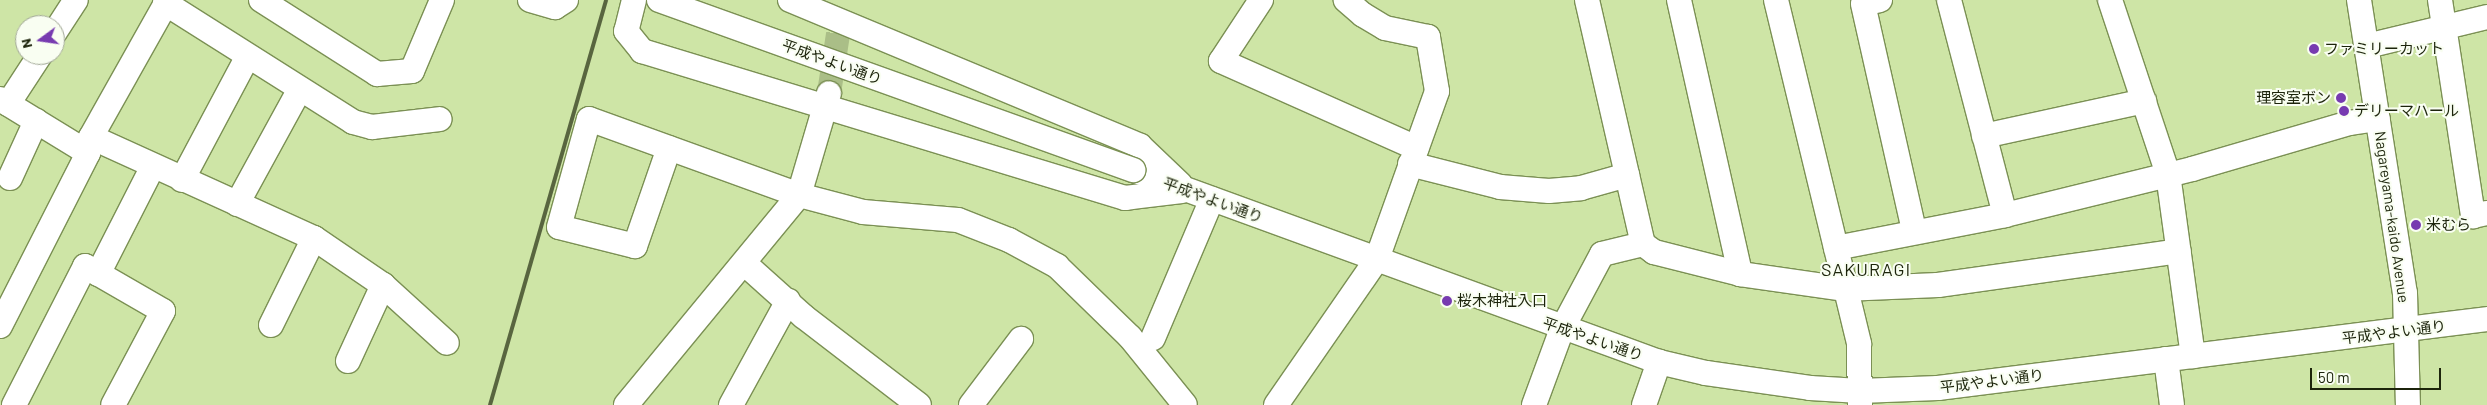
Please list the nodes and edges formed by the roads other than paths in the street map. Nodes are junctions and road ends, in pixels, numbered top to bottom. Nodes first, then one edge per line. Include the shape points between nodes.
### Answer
1 (76, 0) edge
2 (261, 0) edge
3 (442, 0) edge
4 (530, 0) edge
5 (566, 0) edge
6 (634, 0) edge
7 (659, 0) edge
8 (790, 0) edge
9 (1260, 0) edge
10 (1346, 0) edge
11 (1587, 0) edge
12 (1679, 0) edge
13 (1776, 0) edge
14 (1880, 0) edge
15 (1949, 0) edge
16 (2110, 0) edge
17 (2360, 0) edge
18 (2440, 0) edge
19 (166, 2) edge
20 (831, 9) edge
21 (65, 17) edge
22 (2487, 17) edge
23 (2446, 27) junction
24 (2367, 46) junction
25 (248, 56) junction
26 (32, 65) edge
27 (300, 89) junction
28 (827, 100) junction
29 (2144, 101) junction
30 (4, 102) edge
31 (440, 119) dead end
32 (2378, 119) junction
33 (36, 121) junction
34 (1984, 136) junction
35 (90, 145) junction
36 (669, 148) junction
37 (1413, 156) junction
38 (153, 166) junction
39 (2168, 174) junction
40 (1627, 175) junction
41 (10, 178) dead end
42 (182, 180) junction
43 (1187, 190) junction
44 (799, 195) junction
45 (1212, 199) junction
46 (237, 204) junction
47 (2487, 213) edge
48 (2005, 215) junction
49 (1914, 231) junction
50 (314, 238) junction
51 (1643, 244) junction
52 (1836, 248) junction
53 (2179, 251) junction
54 (1377, 259) junction
55 (744, 263) junction
56 (98, 274) junction
57 (1740, 274) junction
58 (383, 285) junction
59 (1844, 289) junction
60 (788, 302) junction
61 (2487, 320) edge
62 (270, 325) dead end
63 (0, 326) edge
64 (1562, 329) junction
65 (2408, 332) junction
66 (1153, 338) dead end
67 (1021, 339) dead end
68 (447, 343) dead end
69 (2193, 356) junction
70 (2166, 359) junction
71 (348, 361) dead end
72 (1659, 362) junction
73 (1860, 398) edge
74 (14, 405) edge
75 (113, 405) edge
76 (626, 405) edge
77 (731, 405) edge
78 (919, 405) edge
79 (970, 405) edge
80 (1185, 405) edge
81 (1276, 405) edge
82 (1534, 405) edge
83 (1644, 405) edge
84 (2172, 405) edge
85 (2408, 405) edge

1 - 21 street
2 - 3 street via 376,74 412,71
4 - 5 street via 555,7
6 - 28 street via 626,32 642,51
7 - 43 street, 平成やよい通り, bridge
8 - 20 street
9 - 37 street via 1222,61
10 - 37 street via 1363,15 1386,28 1428,37 1437,91
11 - 40 street
12 - 57 street
13 - 52 street
14 - 49 street via 1863,4
15 - 34 street
16 - 29 street
17 - 24 street, Nagareyama-kaido Avenue
18 - 23 street
19 - 25 street
19 - 35 street
20 - 43 street via 1140,146
22 - 23 street
23 - 24 street
23 - 47 street via 2473,216
24 - 32 street, Nagareyama-kaido Avenue
25 - 27 street
25 - 42 street
26 - 30 street
27 - 31 street via 353,122 372,127
27 - 46 street
28 - 43 street via 1124,198
28 - 44 street
29 - 34 street
29 - 39 street
30 - 33 street
32 - 39 street via 2349,123
32 - 65 street, Nagareyama-kaido Avenue
33 - 35 street
33 - 41 street
34 - 48 street
35 - 38 street
35 - 63 street
36 - 36 street via 589,119 559,227 635,246
36 - 44 street
37 - 40 street via 1500,187 1549,191 1580,188
37 - 54 street
38 - 42 street
38 - 56 street
39 - 48 street
39 - 53 street
40 - 51 street
42 - 46 street
43 - 45 street, 平成やよい通り
44 - 55 street
44 - 80 street via 863,212 958,220 1010,240 1057,266 1130,337
45 - 54 street, 平成やよい通り
45 - 66 street
46 - 50 street
48 - 49 street
49 - 52 street
50 - 58 street
50 - 62 street
51 - 57 street via 1654,252
51 - 64 street via 1602,254
52 - 59 street
53 - 59 street via 1938,285
53 - 69 street
54 - 64 street, 平成やよい通り
54 - 81 street
55 - 60 street
55 - 76 street
56 - 74 street via 85,266
56 - 75 street via 163,311
57 - 59 street
58 - 68 street
58 - 71 street
59 - 73 street via 1859,344
60 - 77 street
60 - 78 street
61 - 65 street, 平成やよい通り
64 - 72 street, 平成やよい通り
64 - 82 street
65 - 69 street, 平成やよい通り
65 - 85 street, Nagareyama-kaido Avenue
67 - 79 street
69 - 70 street, 平成やよい通り
70 - 73 street, 平成やよい通り
70 - 84 street
72 - 73 street, 平成やよい通り
72 - 83 street

